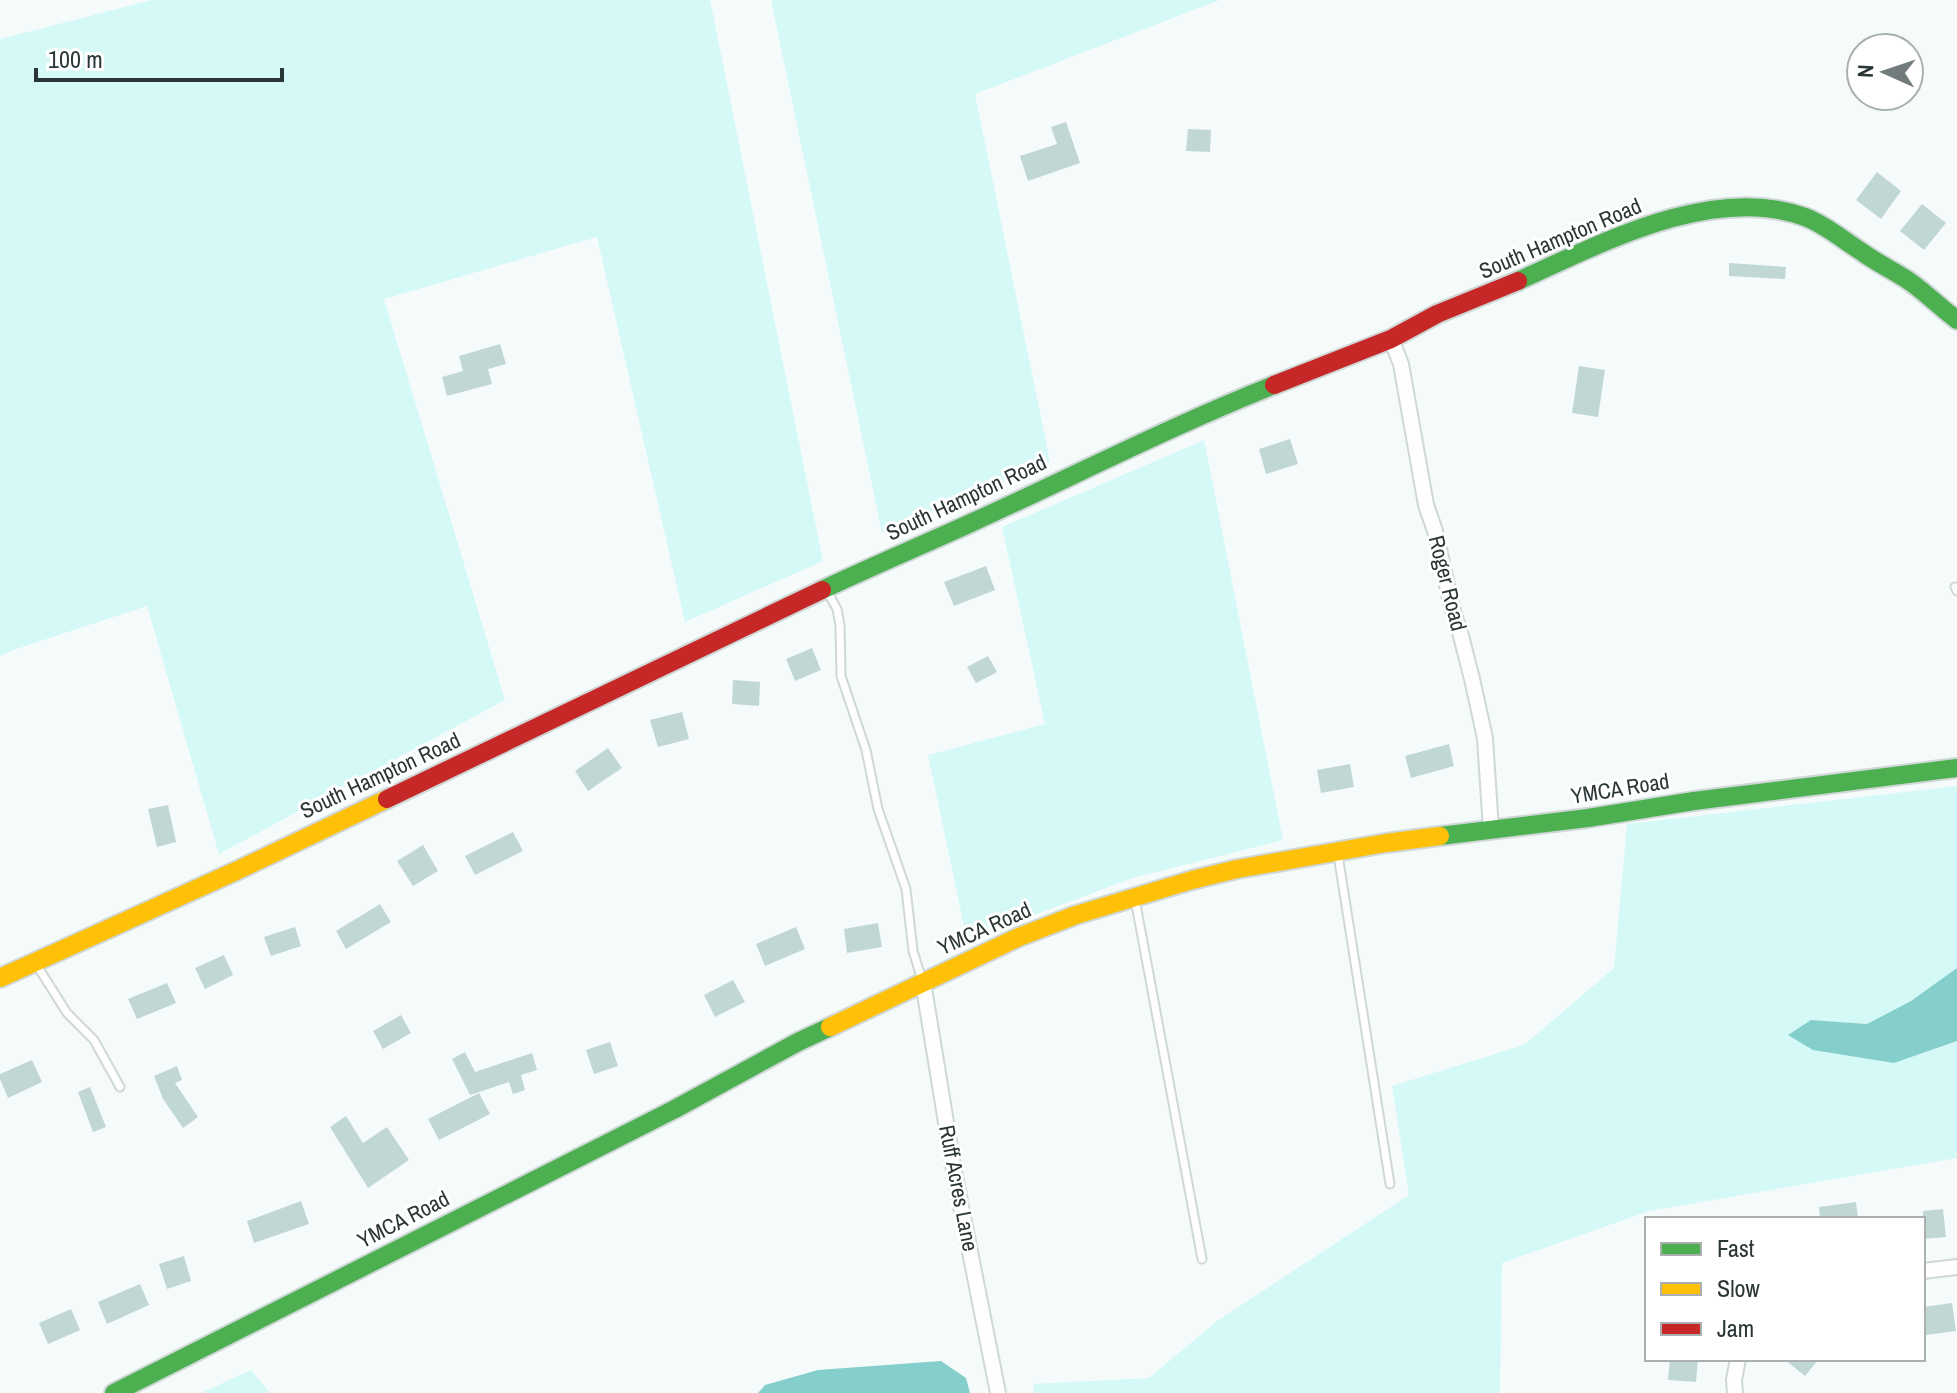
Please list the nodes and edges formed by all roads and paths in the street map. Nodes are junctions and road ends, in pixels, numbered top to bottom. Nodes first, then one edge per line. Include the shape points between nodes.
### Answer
1 (1957, 320) edge
2 (1391, 339) junction
3 (826, 589) junction
4 (1957, 768) edge
5 (1491, 830) junction
6 (1338, 851) junction
7 (1134, 898) junction
8 (35, 962) junction
9 (0, 978) edge
10 (923, 982) junction
11 (120, 1087) dead end
12 (1390, 1184) dead end
13 (1202, 1259) dead end
14 (1957, 1267) edge
15 (1925, 1271) edge
16 (1738, 1361) edge
17 (114, 1393) edge
18 (998, 1393) edge
19 (1735, 1393) edge

1 - 2 street, South Hampton Road via 1825,227 1797,215 1738,207 1679,216 1636,230 1410,326
2 - 3 street, South Hampton Road via 1222,406
2 - 5 street, Roger Road via 1401,364 1426,505 1485,738
3 - 8 street, South Hampton Road
3 - 10 lane via 840,625 841,676 906,889 913,951
4 - 5 street, YMCA Road
5 - 6 street, YMCA Road
6 - 7 street, YMCA Road via 1237,869
6 - 12 lane
7 - 10 street, YMCA Road via 1019,937
7 - 13 lane
8 - 9 street, South Hampton Road
8 - 11 lane via 67,1013 94,1040
10 - 17 street, YMCA Road
10 - 18 street, Ruff Acres Lane
14 - 15 street
16 - 19 street

